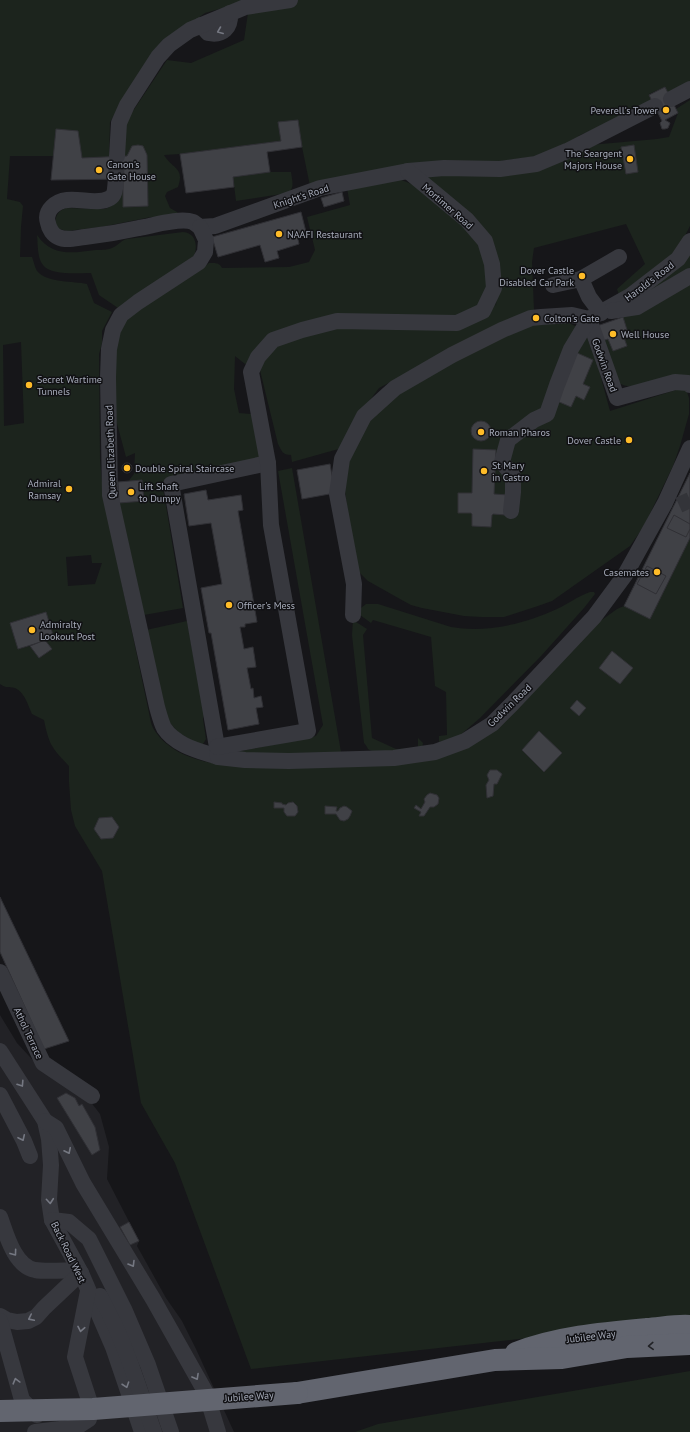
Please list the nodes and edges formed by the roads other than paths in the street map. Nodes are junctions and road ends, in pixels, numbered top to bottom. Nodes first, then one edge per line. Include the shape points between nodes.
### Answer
1 (290, 0) edge
2 (690, 89) edge
3 (672, 98) dead end
4 (655, 106) dead end
5 (117, 156) tunnel mouth
6 (408, 171) junction
7 (116, 179) tunnel mouth
8 (200, 227) junction
9 (690, 241) edge
10 (619, 257) dead end
11 (690, 276) edge
12 (581, 279) junction
13 (553, 285) dead end
14 (595, 316) junction
15 (690, 385) edge
16 (690, 448) edge
17 (268, 463) junction
18 (511, 511) dead end
19 (353, 615) dead end
20 (218, 752) junction
21 (0, 972) edge
22 (0, 1051) edge
23 (0, 1095) edge
24 (92, 1096) dead end
25 (45, 1121) junction
26 (30, 1156) dead end
27 (0, 1217) edge
28 (52, 1220) junction
29 (80, 1272) junction
30 (88, 1291) junction
31 (0, 1316) edge
32 (0, 1321) edge
33 (690, 1326) edge
34 (690, 1344) edge
35 (495, 1360) junction
36 (0, 1411) edge
37 (55, 1431) edge
38 (35, 1432) edge
39 (142, 1432) edge
40 (154, 1432) edge
41 (161, 1432) edge
42 (171, 1432) edge
43 (218, 1432) edge

1 - 5 street via 245,7 190,30 169,45 158,57 127,105 119,123
2 - 3 street
4 - 6 street, Knight's Road via 536,164 500,169 444,168
6 - 8 street, Knight's Road via 320,188 215,226
6 - 17 street, Mortimer Road via 467,220 485,241 492,264 494,288 483,311 457,323 337,321 274,340 258,357 251,372
7 - 8 street, Knight's Road via 114,194 105,201 63,200 50,208 47,216 51,232 58,238 68,239 180,221 193,222
8 - 20 street, Queen Elizabeth Road via 206,240 205,252 199,262 121,315 113,330 108,376 110,495 156,708 164,728 187,746
9 - 14 street, Harold's Road via 678,259 630,296
10 - 12 street
11 - 14 street via 637,307
12 - 13 street
12 - 14 street
14 - 15 street, Godwin Road via 617,398 675,382
14 - 18 street via 571,349 547,414 534,420 508,440 502,462 513,476
14 - 19 street via 531,318 502,330 395,388 364,416 342,459 337,494 354,584
16 - 20 street, Godwin Road via 672,504 625,575 594,617 492,724 465,741 434,752 394,758 245,760
17 - 20 street, Mortimer Road via 271,525 308,731
17 - 20 street via 171,484
21 - 24 street, Athol Terrace via 43,1063
22 -> 25 street, Back Road West
23 -> 26 street
25 -> 28 street, Back Road West via 51,1165 49,1200
25 -> 43 street via 56,1128 83,1183 176,1340 206,1394
27 -> 29 street via 10,1247 24,1264 34,1270
28 - 29 street, Back Road West
28 - 40 street via 78,1256 113,1319
28 - 41 street via 85,1250 143,1372
28 - 42 street via 69,1222 89,1239 124,1309 148,1365
29 - 30 street, Back Road West
29 -> 31 street via 36,1317 17,1322
30 -> 37 street via 75,1357 90,1403 89,1419 77,1427
30 -> 39 street, Back Road West via 113,1347
37 -> 32 street via 22,1400
33 - 35 highway, Jubilee Way via 631,1330 559,1340
34 -> 35 highway, Jubilee Way via 627,1347 562,1358
35 - 36 highway, Jubilee Way, bridge via 297,1393 93,1408
37 - 38 street

